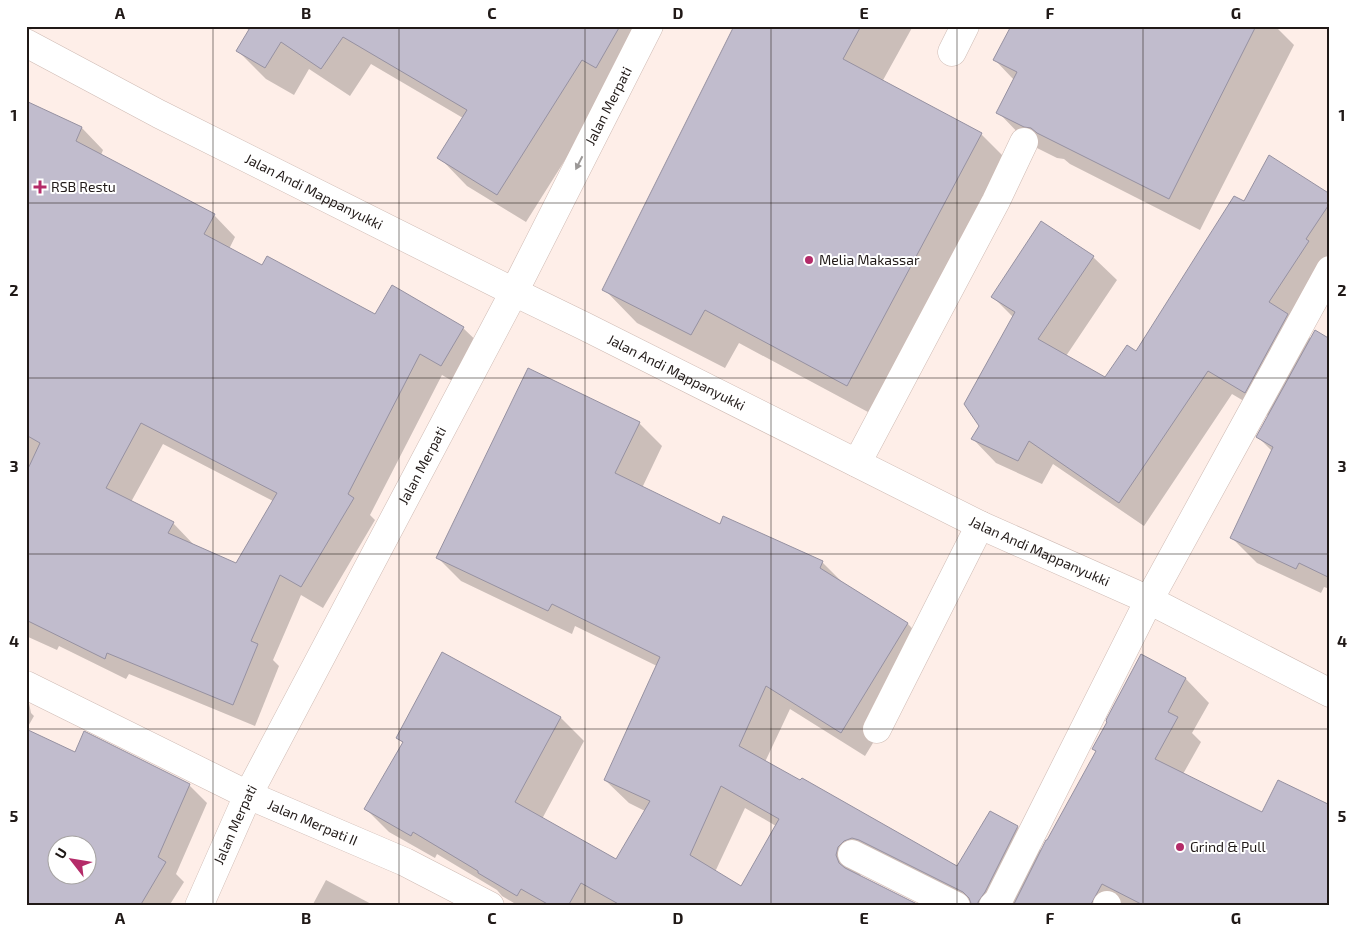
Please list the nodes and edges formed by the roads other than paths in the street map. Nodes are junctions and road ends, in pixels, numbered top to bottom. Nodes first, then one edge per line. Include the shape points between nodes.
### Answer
1 (648, 26) edge
2 (965, 26) edge
3 (26, 43) edge
4 (952, 52) dead end
5 (1024, 142) dead end
6 (1330, 270) edge
7 (514, 292) junction
8 (856, 462) junction
9 (980, 524) junction
10 (1149, 600) junction
11 (26, 685) edge
12 (1330, 694) edge
13 (878, 728) dead end
14 (248, 795) junction
15 (852, 854) dead end
16 (199, 906) edge
17 (490, 906) edge
18 (956, 906) edge
19 (994, 906) edge

1 -> 7 street, Jalan Merpati
2 - 4 street
3 - 7 street, Jalan Andi Mappanyukki via 159,114
5 - 8 street via 996,201
6 - 10 street
7 - 8 street, Jalan Andi Mappanyukki
7 - 14 street, Jalan Merpati
8 - 9 street, Jalan Andi Mappanyukki
9 - 10 street, Jalan Andi Mappanyukki
9 - 13 street
10 - 12 street, Jalan Andi Mappanyukki
10 - 19 street
11 - 14 street, Jalan Merpati II
14 - 16 street, Jalan Merpati
14 - 17 street, Jalan Merpati II via 405,862
15 - 18 street

